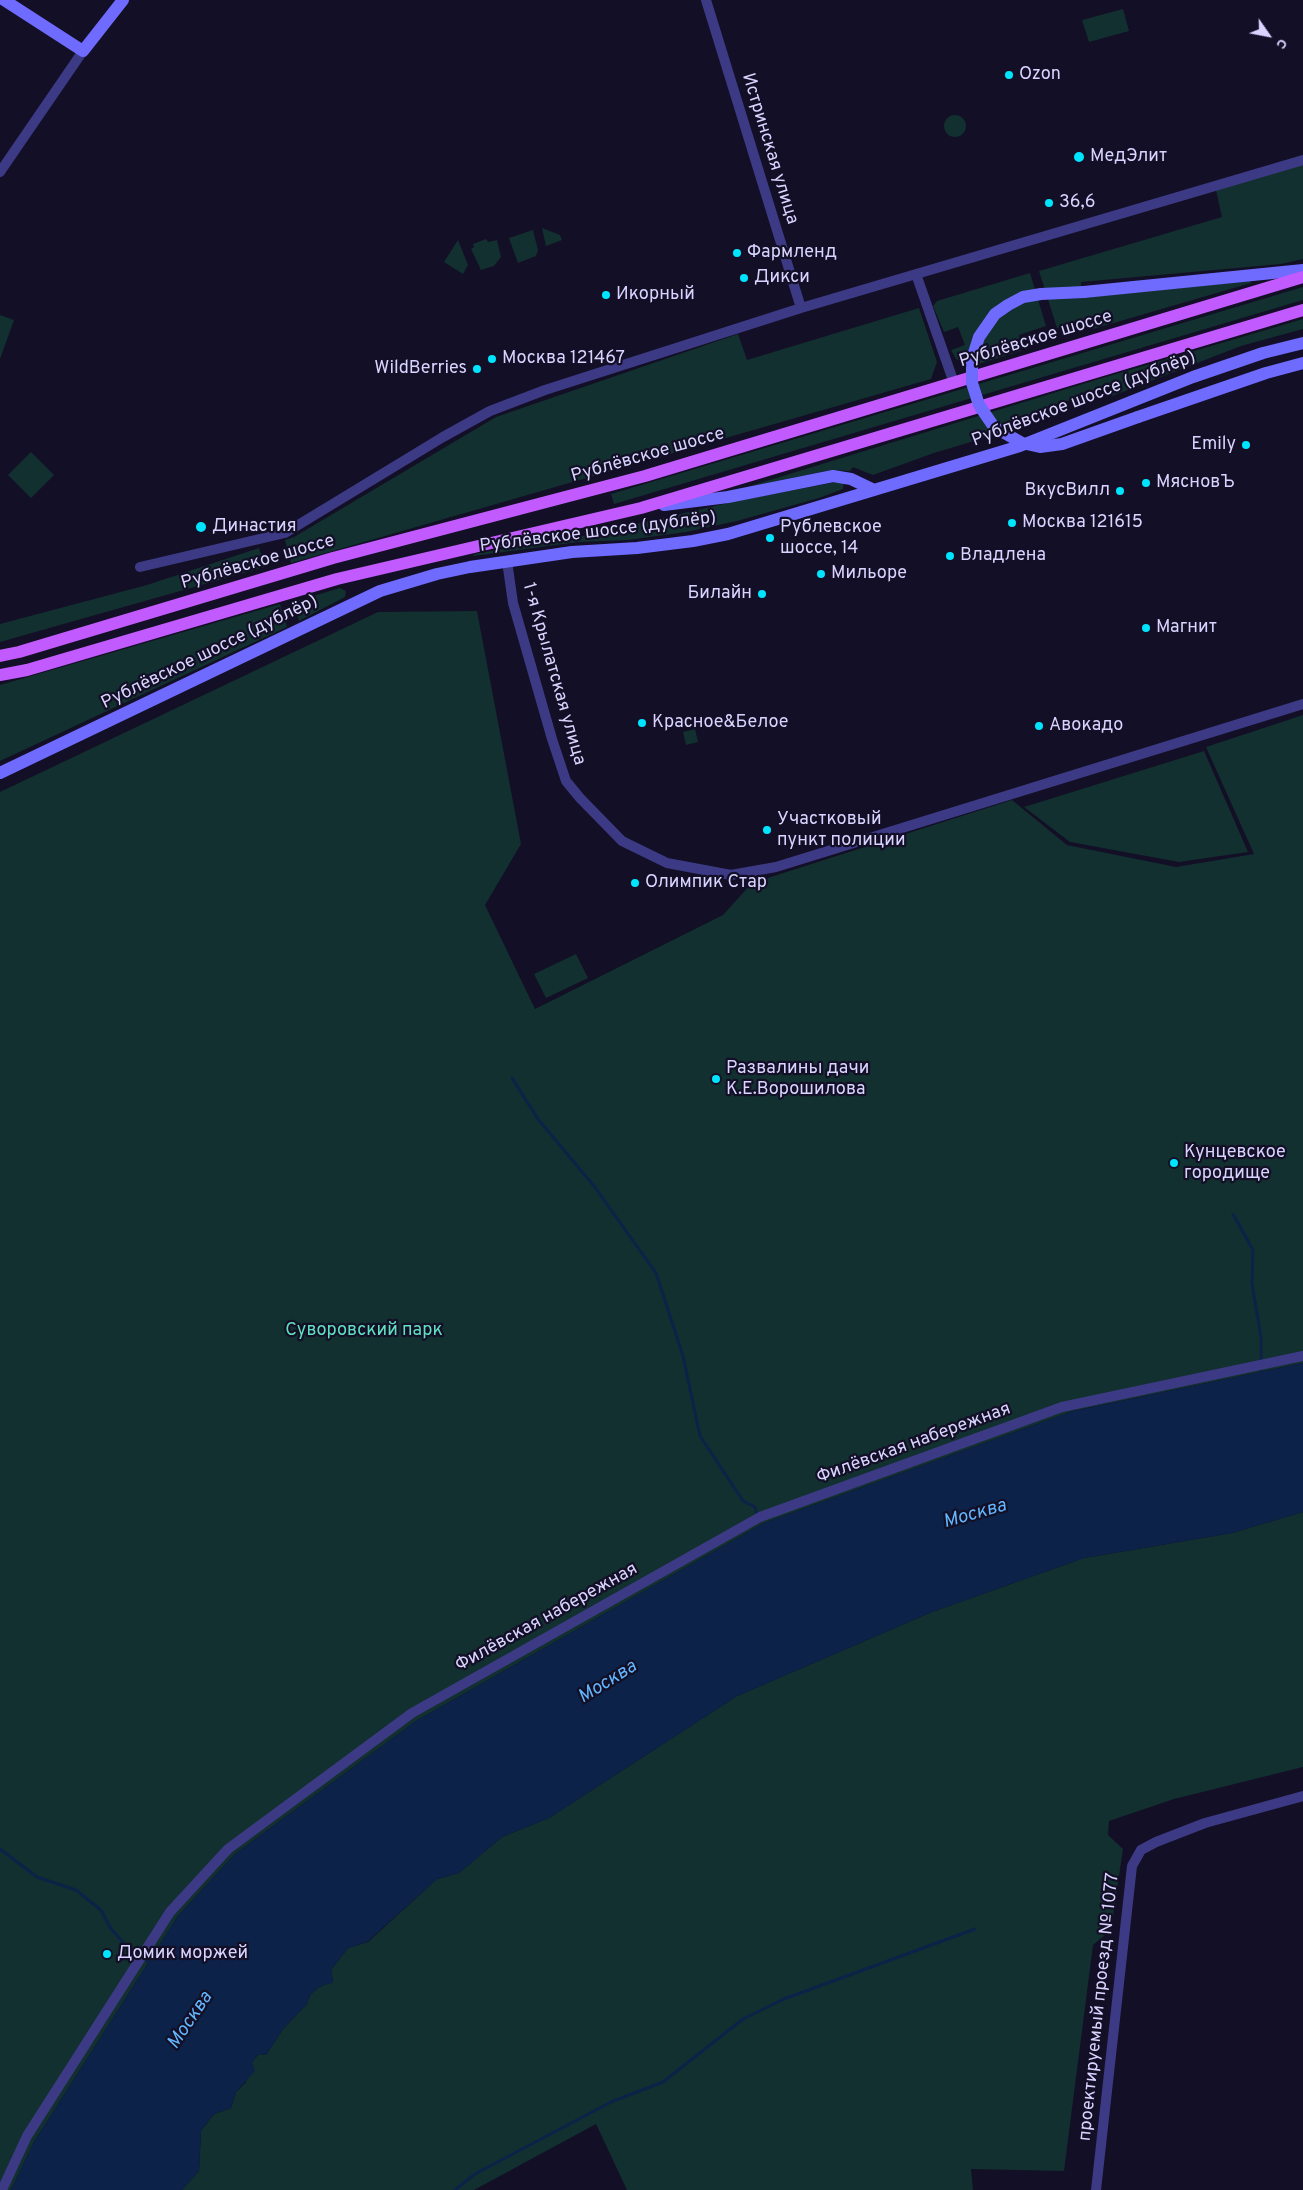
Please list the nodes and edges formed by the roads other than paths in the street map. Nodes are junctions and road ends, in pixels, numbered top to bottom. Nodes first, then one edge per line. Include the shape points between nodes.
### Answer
1 (4, 0) edge
2 (123, 0) edge
3 (706, 0) edge
4 (83, 51) junction
5 (1303, 160) edge
6 (0, 172) edge
7 (1303, 270) edge
8 (916, 274) junction
9 (1303, 277) edge
10 (801, 308) junction
11 (1303, 310) edge
12 (1303, 343) edge
13 (1303, 362) edge
14 (954, 383) junction
15 (874, 490) junction
16 (641, 508) junction
17 (507, 561) junction
18 (140, 567) dead end
19 (0, 656) edge
20 (0, 675) edge
21 (1303, 704) edge
22 (0, 773) edge
23 (1303, 1356) edge
24 (1303, 1796) edge
25 (2, 2190) edge
26 (1096, 2190) edge

1 - 4 main road
2 - 4 main road
3 - 10 street, Истринская улица
4 - 6 street
5 - 8 street
7 - 13 main road, bridge via 1023,298 1008,304 985,325 975,345 972,378 979,405 994,428 1022,443 1040,447 1062,444
8 - 10 street
8 - 14 street
9 - 14 main road, Рублёвское шоссе
10 - 18 street via 490,411 285,533
11 - 16 main road, Рублёвское шоссе
12 - 15 main road, Рублёвское шоссе (дублёр) via 1193,377 1020,446
14 - 19 main road, Рублёвское шоссе via 645,476 333,558
15 - 16 main road via 852,479 833,476 728,497
15 - 17 main road, Рублёвское шоссе (дублёр) via 728,534 637,548
16 - 20 main road, Рублёвское шоссе via 337,579 27,670
17 - 21 street, 1-я Крылатская улица via 513,603 566,781 622,841 668,863 731,875 776,867
17 - 22 main road, Рублёвское шоссе (дублёр) via 436,574 380,591
23 - 25 street, Филёвская набережная via 1062,1407 760,1517 412,1713 228,1849 170,1912 27,2136
24 - 26 street, проектируемый проезд № 1077 via 1205,1823 1156,1842 1142,1850 1132,1866

